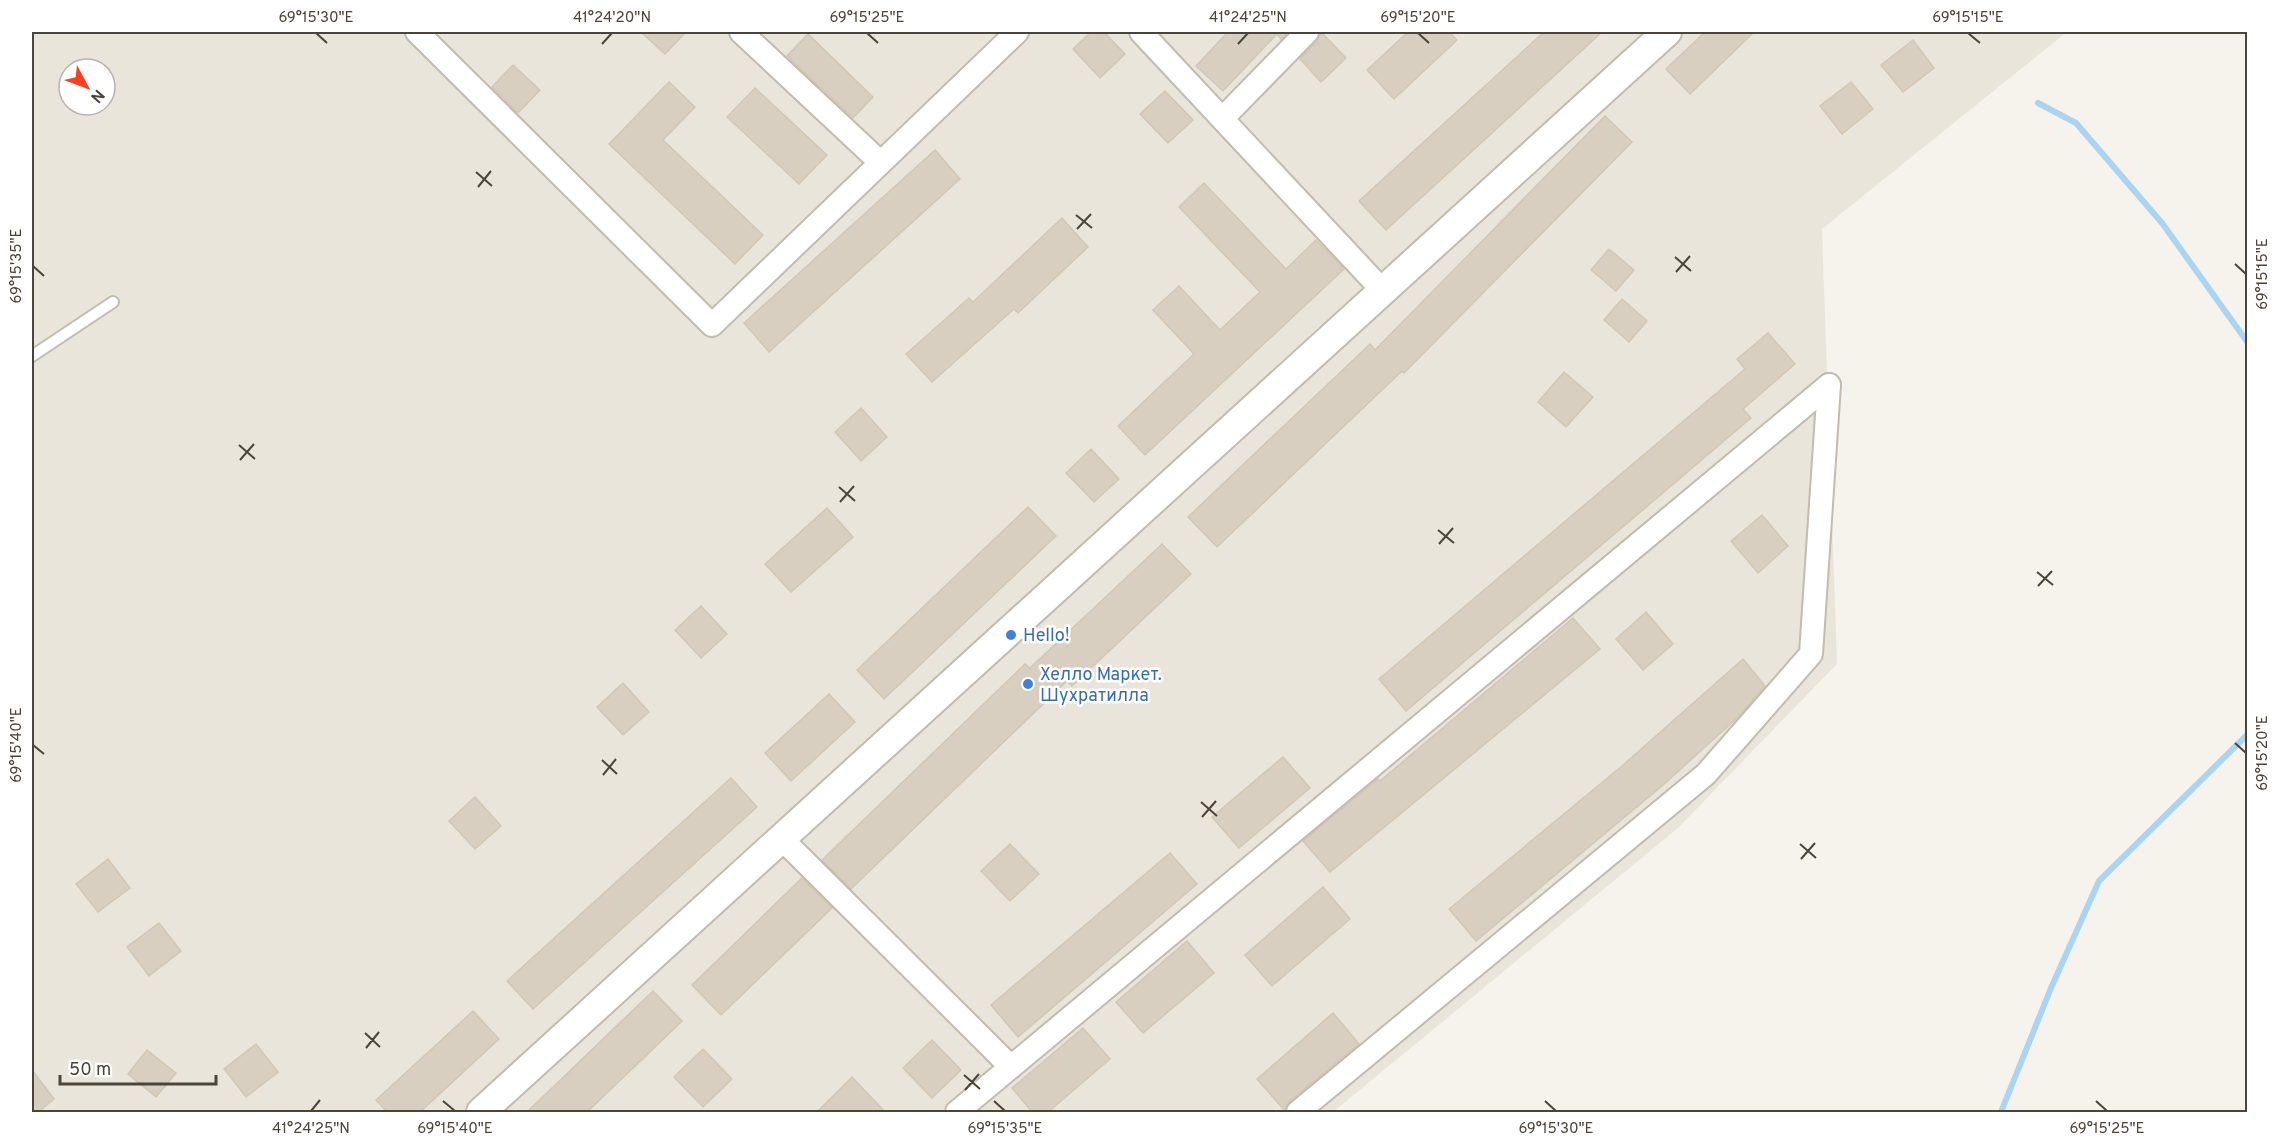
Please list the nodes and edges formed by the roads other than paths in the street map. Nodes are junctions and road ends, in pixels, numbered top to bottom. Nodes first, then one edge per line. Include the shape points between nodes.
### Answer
1 (417, 32) edge
2 (741, 32) edge
3 (1017, 32) edge
4 (1141, 32) edge
5 (1307, 32) edge
6 (1667, 32) edge
7 (1223, 118) junction
8 (880, 162) junction
9 (1384, 292) junction
10 (113, 302) dead end
11 (32, 356) edge
12 (782, 839) junction
13 (1011, 1067) junction
14 (481, 1113) edge
15 (957, 1113) edge
16 (1298, 1113) edge

1 - 8 street via 712,325
2 - 8 street
3 - 8 street
4 - 7 street
5 - 7 street
6 - 9 street
7 - 9 street
9 - 12 street
10 - 11 lane
12 - 13 street
12 - 14 street
13 - 15 street
13 - 16 street via 1829,386 1811,654 1706,774

